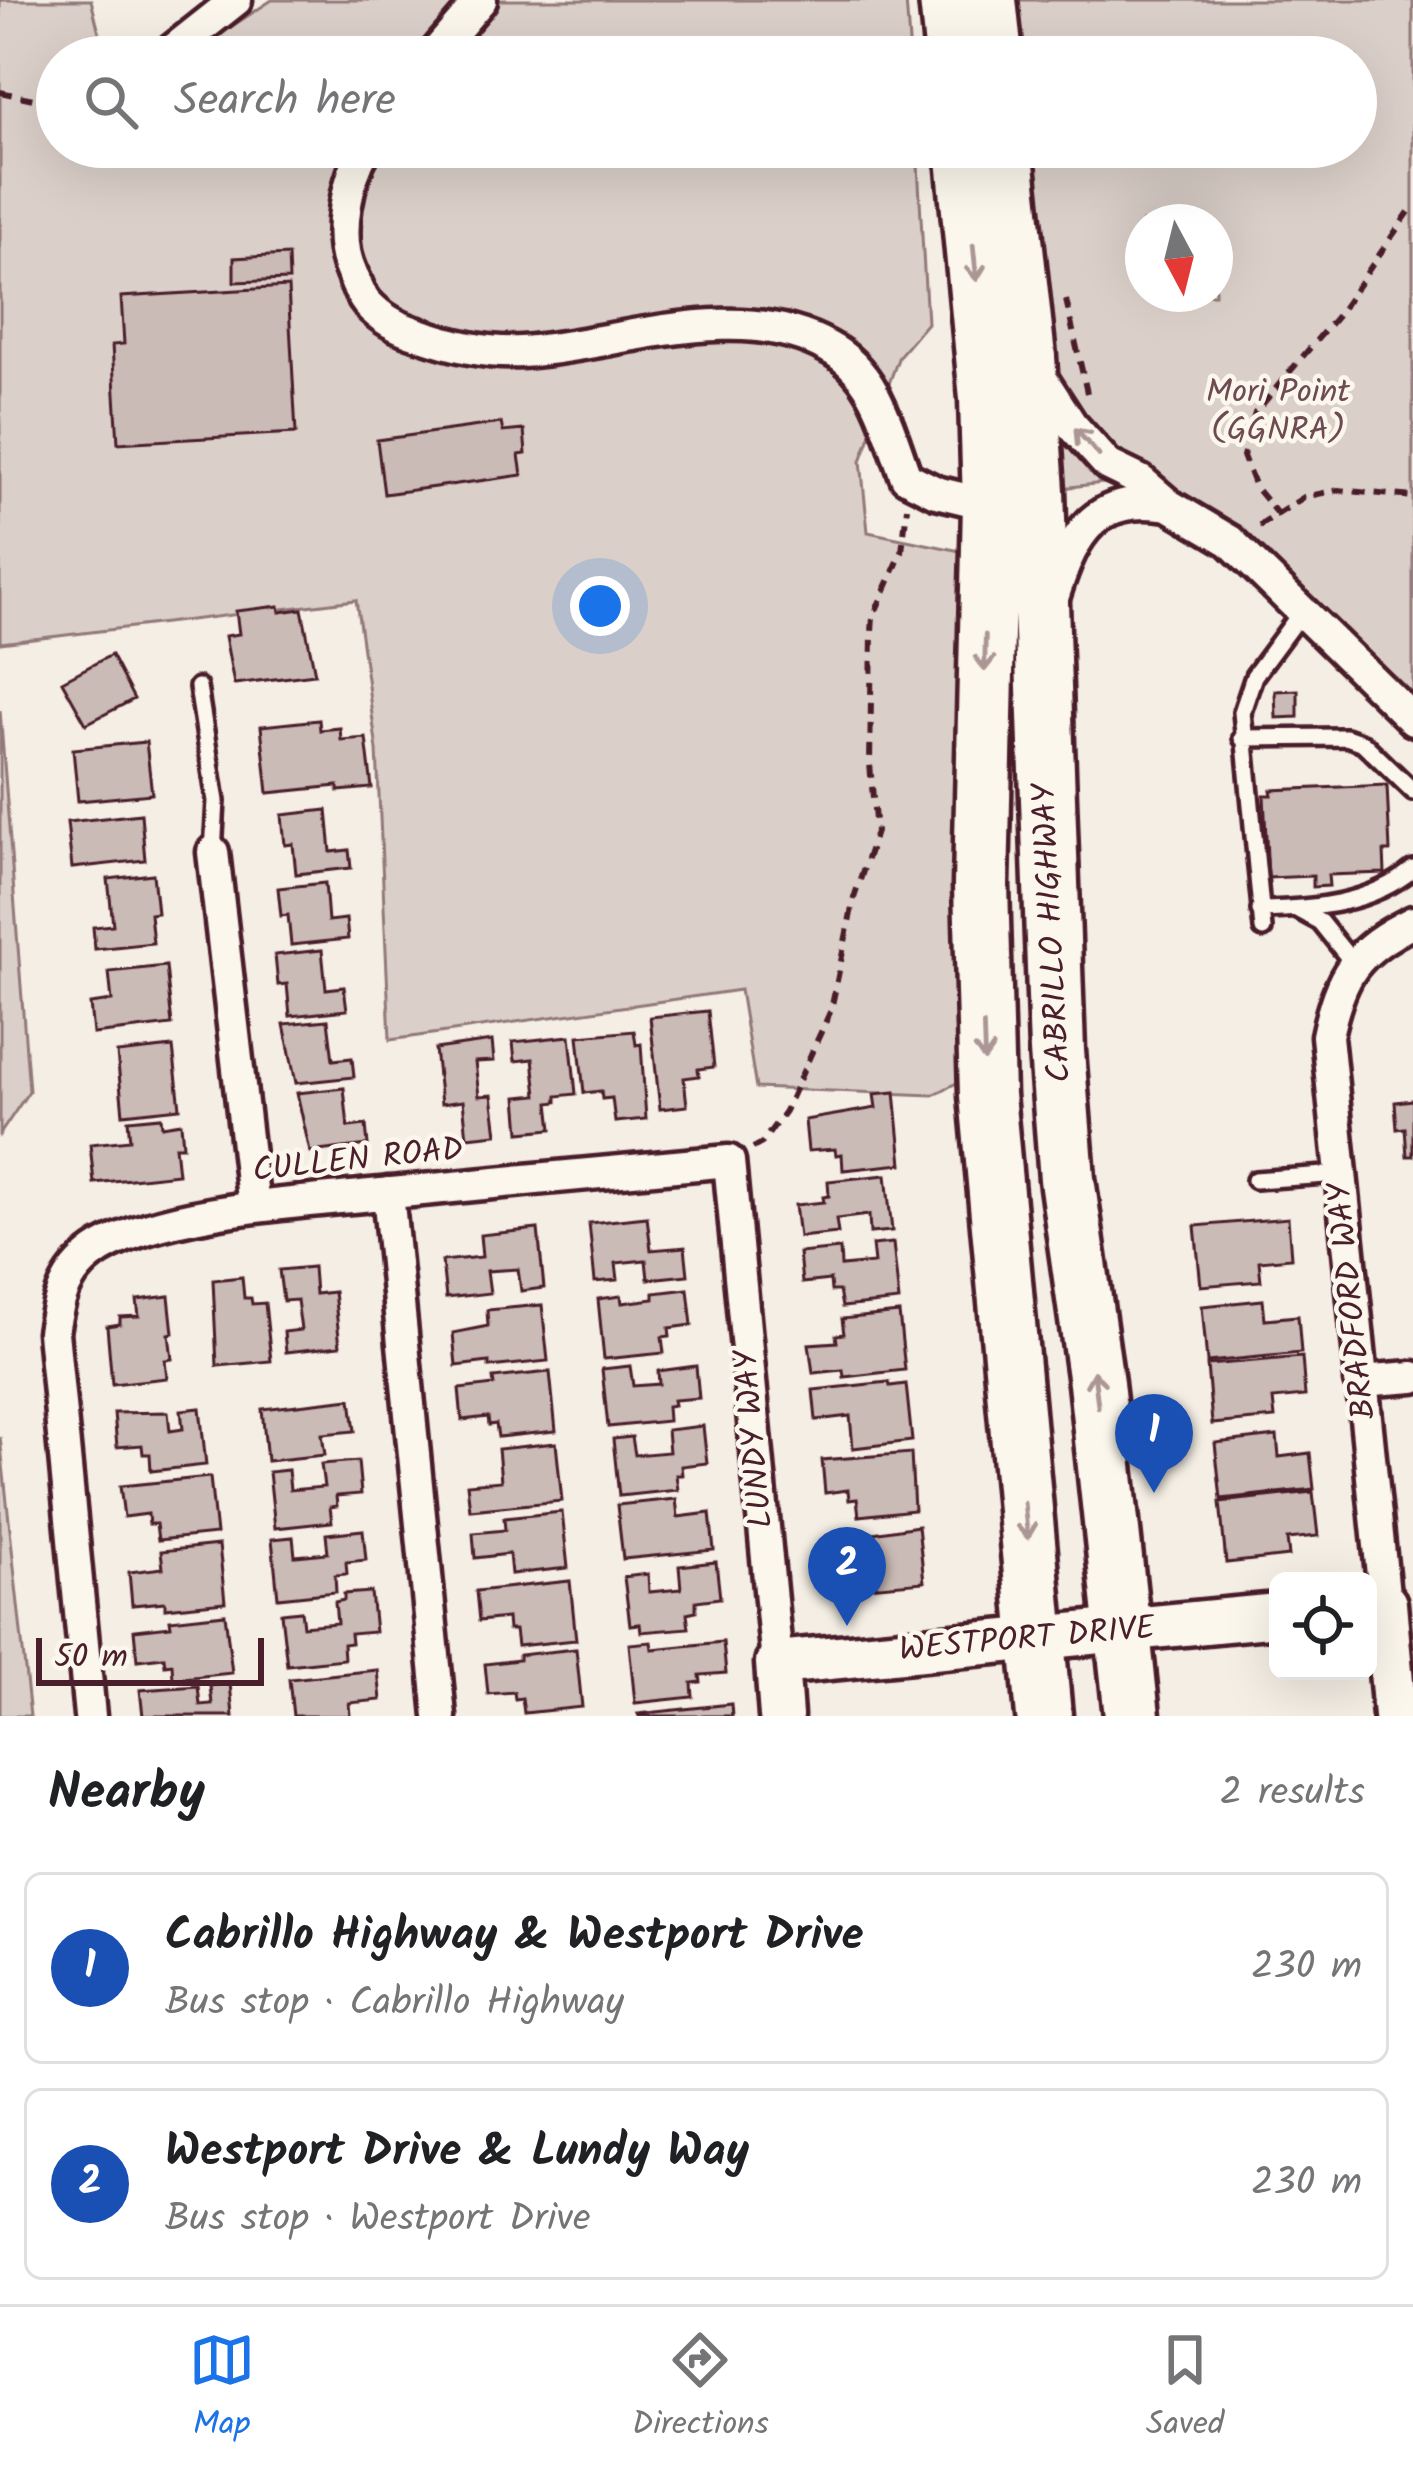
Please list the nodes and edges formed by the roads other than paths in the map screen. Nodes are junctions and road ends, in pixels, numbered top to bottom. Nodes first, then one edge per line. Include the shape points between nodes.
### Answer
1 (236, 0) edge
2 (481, 0) edge
3 (947, 0) edge
4 (989, 0) edge
5 (191, 36) edge
6 (450, 36) edge
7 (951, 36) edge
8 (993, 36) edge
9 (356, 168) edge
10 (964, 168) edge
11 (1007, 168) edge
12 (1028, 357) junction
13 (1169, 505) junction
14 (990, 506) junction
15 (1302, 611) junction
16 (1043, 628) junction
17 (198, 687) dead end
18 (1413, 719) edge
19 (1242, 738) junction
20 (1413, 791) edge
21 (213, 852) joint
22 (1413, 869) edge
23 (1260, 910) junction
24 (1298, 910) junction
25 (1413, 922) edge
26 (1263, 928) dead end
27 (1353, 963) junction
28 (729, 1161) joint
29 (1340, 1174) junction
30 (1255, 1180) dead end
31 (388, 1193) junction
32 (254, 1207) junction
33 (1413, 1377) edge
34 (1360, 1381) junction
35 (1374, 1572) edge
36 (1377, 1605) edge
37 (1269, 1617) edge
38 (1123, 1630) junction
39 (1037, 1639) junction
40 (777, 1664) junction
41 (90, 1716) edge
42 (440, 1716) edge
43 (782, 1716) edge
44 (1044, 1716) edge
45 (1132, 1716) edge
46 (1395, 1716) edge

1 - 5 street
2 - 6 street
3 - 7 highway
4 - 8 highway
9 - 14 street via 343,227 347,263 366,302 396,327 460,348 518,352 697,326 773,329 829,347 872,385 906,477
10 -> 14 highway, CABRILLO HIGHWAY
11 - 12 highway, CABRILLO HIGHWAY
13 -> 12 street via 1090,447
12 - 16 highway, CABRILLO HIGHWAY
13 - 15 street via 1230,542
13 - 16 street via 1136,500 1092,519 1064,560
14 -> 39 highway, CABRILLO HIGHWAY via 983,1012
15 - 18 street
15 - 19 lane via 1254,676
38 -> 16 highway, CABRILLO HIGHWAY via 1067,1179 1048,900
17 - 21 lane via 216,802
19 - 20 lane via 1346,737
19 - 23 lane
21 - 32 street
22 - 24 lane via 1390,888
23 - 24 lane
23 - 26 lane
24 - 27 lane via 1320,922
25 - 27 street
27 - 29 street, BRADFORD WAY via 1327,1036
28 - 31 street, CULLEN ROAD
28 - 40 street, LUNDY WAY
29 - 30 lane
29 - 34 street, BRADFORD WAY
31 - 32 street, CULLEN ROAD
31 - 42 street
32 - 41 street, CULLEN ROAD via 101,1248 59,1292 53,1332
33 - 34 street
34 - 35 street, BRADFORD WAY
36 - 46 street, BRADFORD WAY
37 - 38 street, WESTPORT DRIVE
38 - 39 street, WESTPORT DRIVE
38 - 45 highway, CABRILLO HIGHWAY
39 - 40 street, WESTPORT DRIVE
39 - 44 highway, CABRILLO HIGHWAY
40 - 43 street, LUNDY WAY

